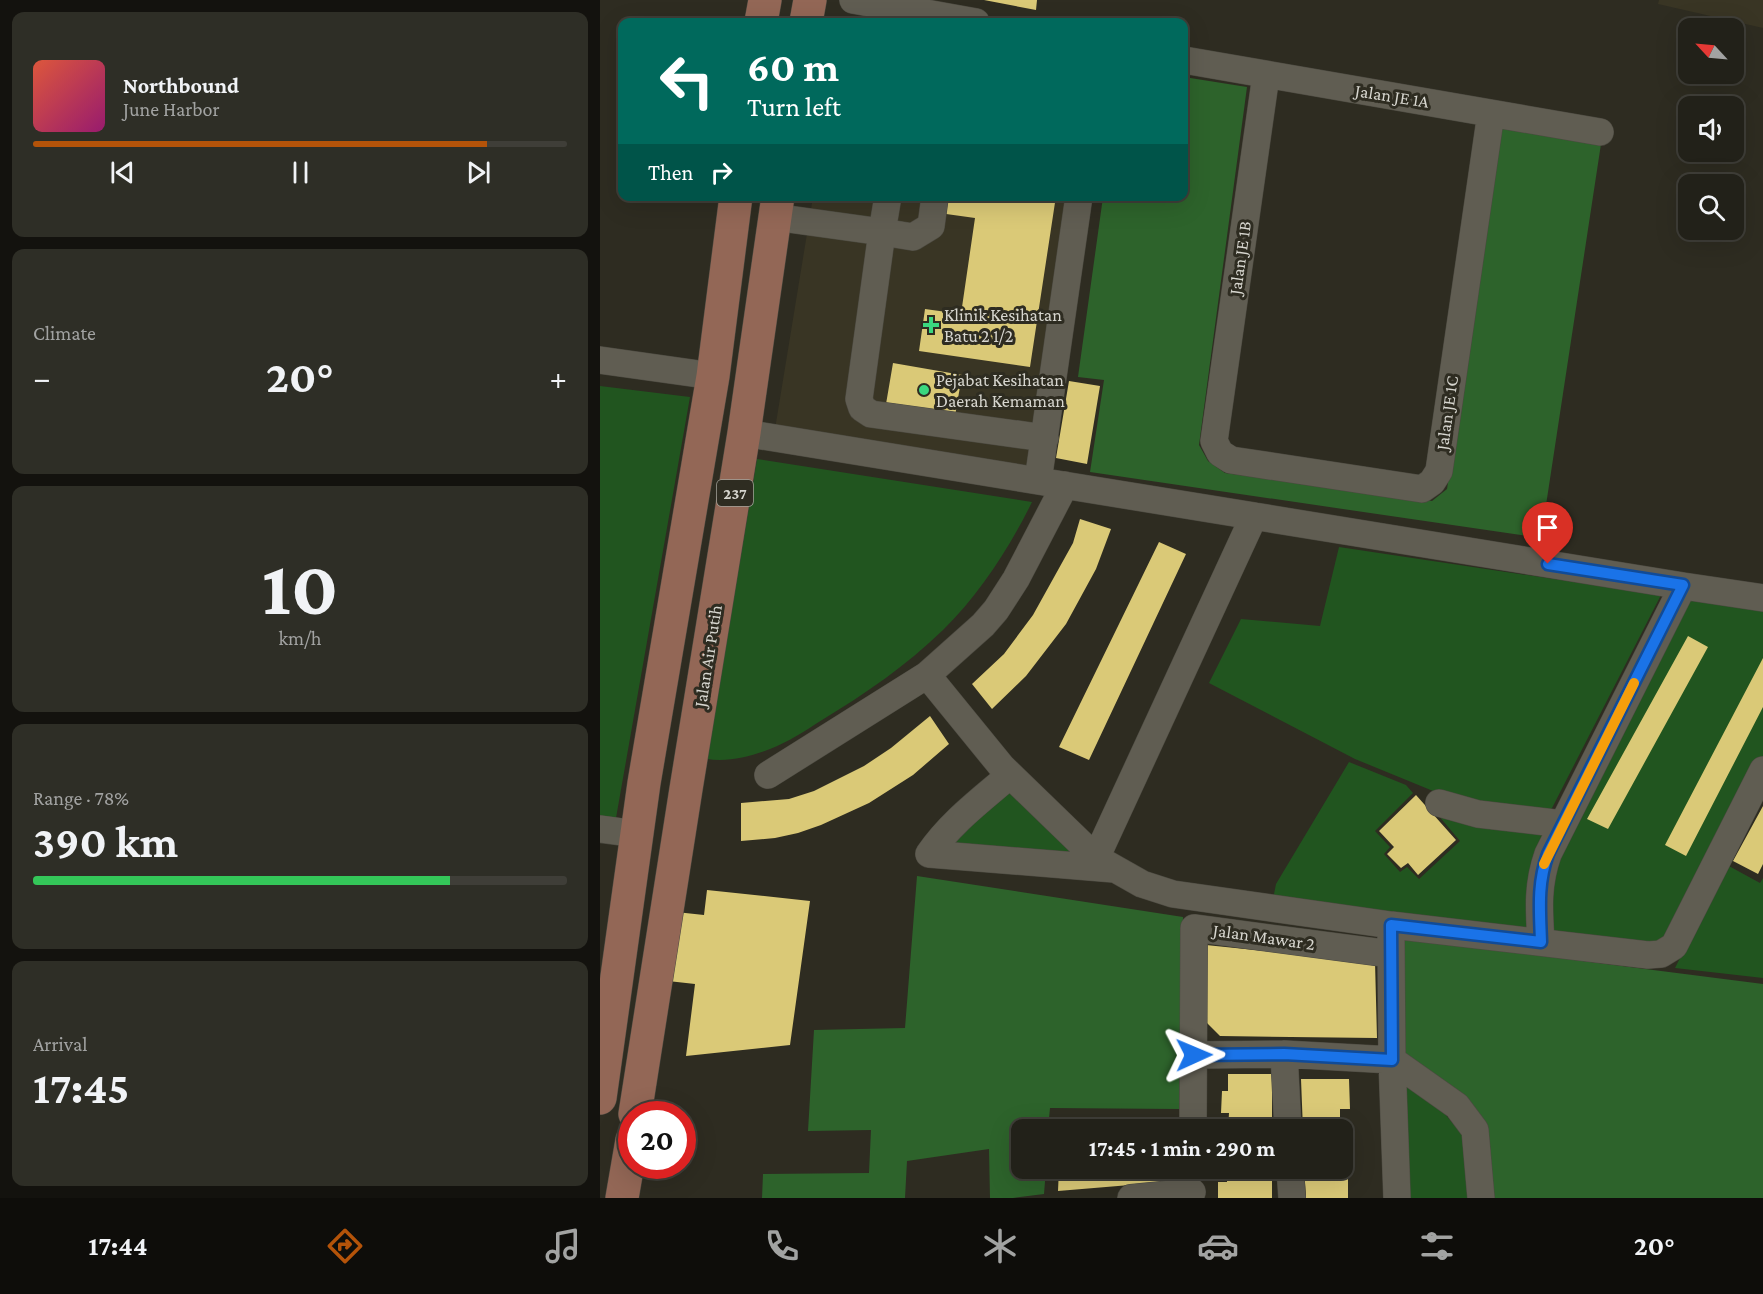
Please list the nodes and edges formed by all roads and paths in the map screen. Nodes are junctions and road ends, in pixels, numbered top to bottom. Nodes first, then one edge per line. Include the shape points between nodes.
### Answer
1 (765, 0) edge
2 (810, 0) edge
3 (853, 0) edge
4 (762, 18) edge
5 (807, 18) edge
6 (954, 18) edge
7 (1188, 61) edge
8 (1266, 75) junction
9 (1491, 113) junction
10 (1600, 132) dead end
11 (735, 201) edge
12 (887, 201) edge
13 (934, 201) edge
14 (1078, 201) edge
15 (776, 207) edge
16 (882, 232) junction
17 (600, 360) edge
18 (713, 376) junction
19 (744, 434) junction
20 (1045, 438) junction
21 (1214, 441) joint
22 (1038, 481) junction
23 (1065, 485) junction
24 (1254, 516) junction
25 (1683, 585) junction
26 (1763, 598) edge
27 (927, 675) junction
28 (1763, 770) edge
29 (1010, 775) junction
30 (768, 776) dead end
31 (644, 783) junction
32 (686, 789) junction
33 (1439, 803) dead end
34 (1563, 824) junction
35 (600, 829) edge
36 (637, 834) junction
37 (1106, 864) junction
38 (1391, 925) junction
39 (1541, 942) junction
40 (1391, 954) junction
41 (605, 1039) edge
42 (1284, 1054) junction
43 (1194, 1055) junction
44 (1392, 1060) junction
45 (600, 1098) edge
46 (637, 1101) edge
47 (1193, 1119) edge
48 (1287, 1119) edge
49 (625, 1179) edge
50 (1291, 1179) edge
51 (1192, 1186) edge
52 (622, 1198) edge
53 (1131, 1198) edge
54 (1292, 1198) edge
55 (1397, 1198) edge
56 (1480, 1198) edge

1 - 4 main road
2 - 5 main road
3 - 6 street
7 - 8 street, Jalan JE 1A
8 - 9 street, Jalan JE 1A
8 - 21 street, Jalan JE 1B
9 - 10 street, Jalan JE 1A
9 - 21 street, Jalan JE 1C via 1438,471 1432,482 1422,489 1232,460 1220,453
11 - 18 main road, 237
12 - 16 street
13 - 16 street via 932,226 913,237
14 - 20 street
15 - 16 street
15 - 19 main road, Jalan Air Putih / 237
16 - 20 street via 859,399 862,408 871,414
17 - 18 street
18 - 31 main road, 237
19 - 22 street
19 - 32 main road, Jalan Air Putih / 237
20 - 22 street
22 - 23 street
23 - 24 street
23 - 27 street via 996,610
24 - 25 street
24 - 37 street
25 - 26 street
25 - 34 street
27 - 29 street
27 - 30 street
28 - 39 street via 1674,946 1661,954 1648,955
29 - 37 street
29 - 37 street via 960,817 929,854
31 - 32 main road
31 - 36 main road, 237
32 - 46 main road, Jalan Air Putih / 237
33 - 34 street via 1478,814
34 - 39 street via 1541,873
35 - 36 street
36 - 41 main road, 237
37 - 38 street via 1142,884 1173,894
38 - 39 street
38 - 40 street
40 - 43 street, Jalan Mawar 2 via 1194,927
40 - 44 street
41 - 45 main road, 237
42 - 43 street
42 - 44 street
42 - 48 street
43 - 47 street, Jalan Mawar 2
44 - 55 street
44 - 56 street via 1457,1106 1475,1130
49 - 52 main road
50 - 54 street
51 - 53 street

